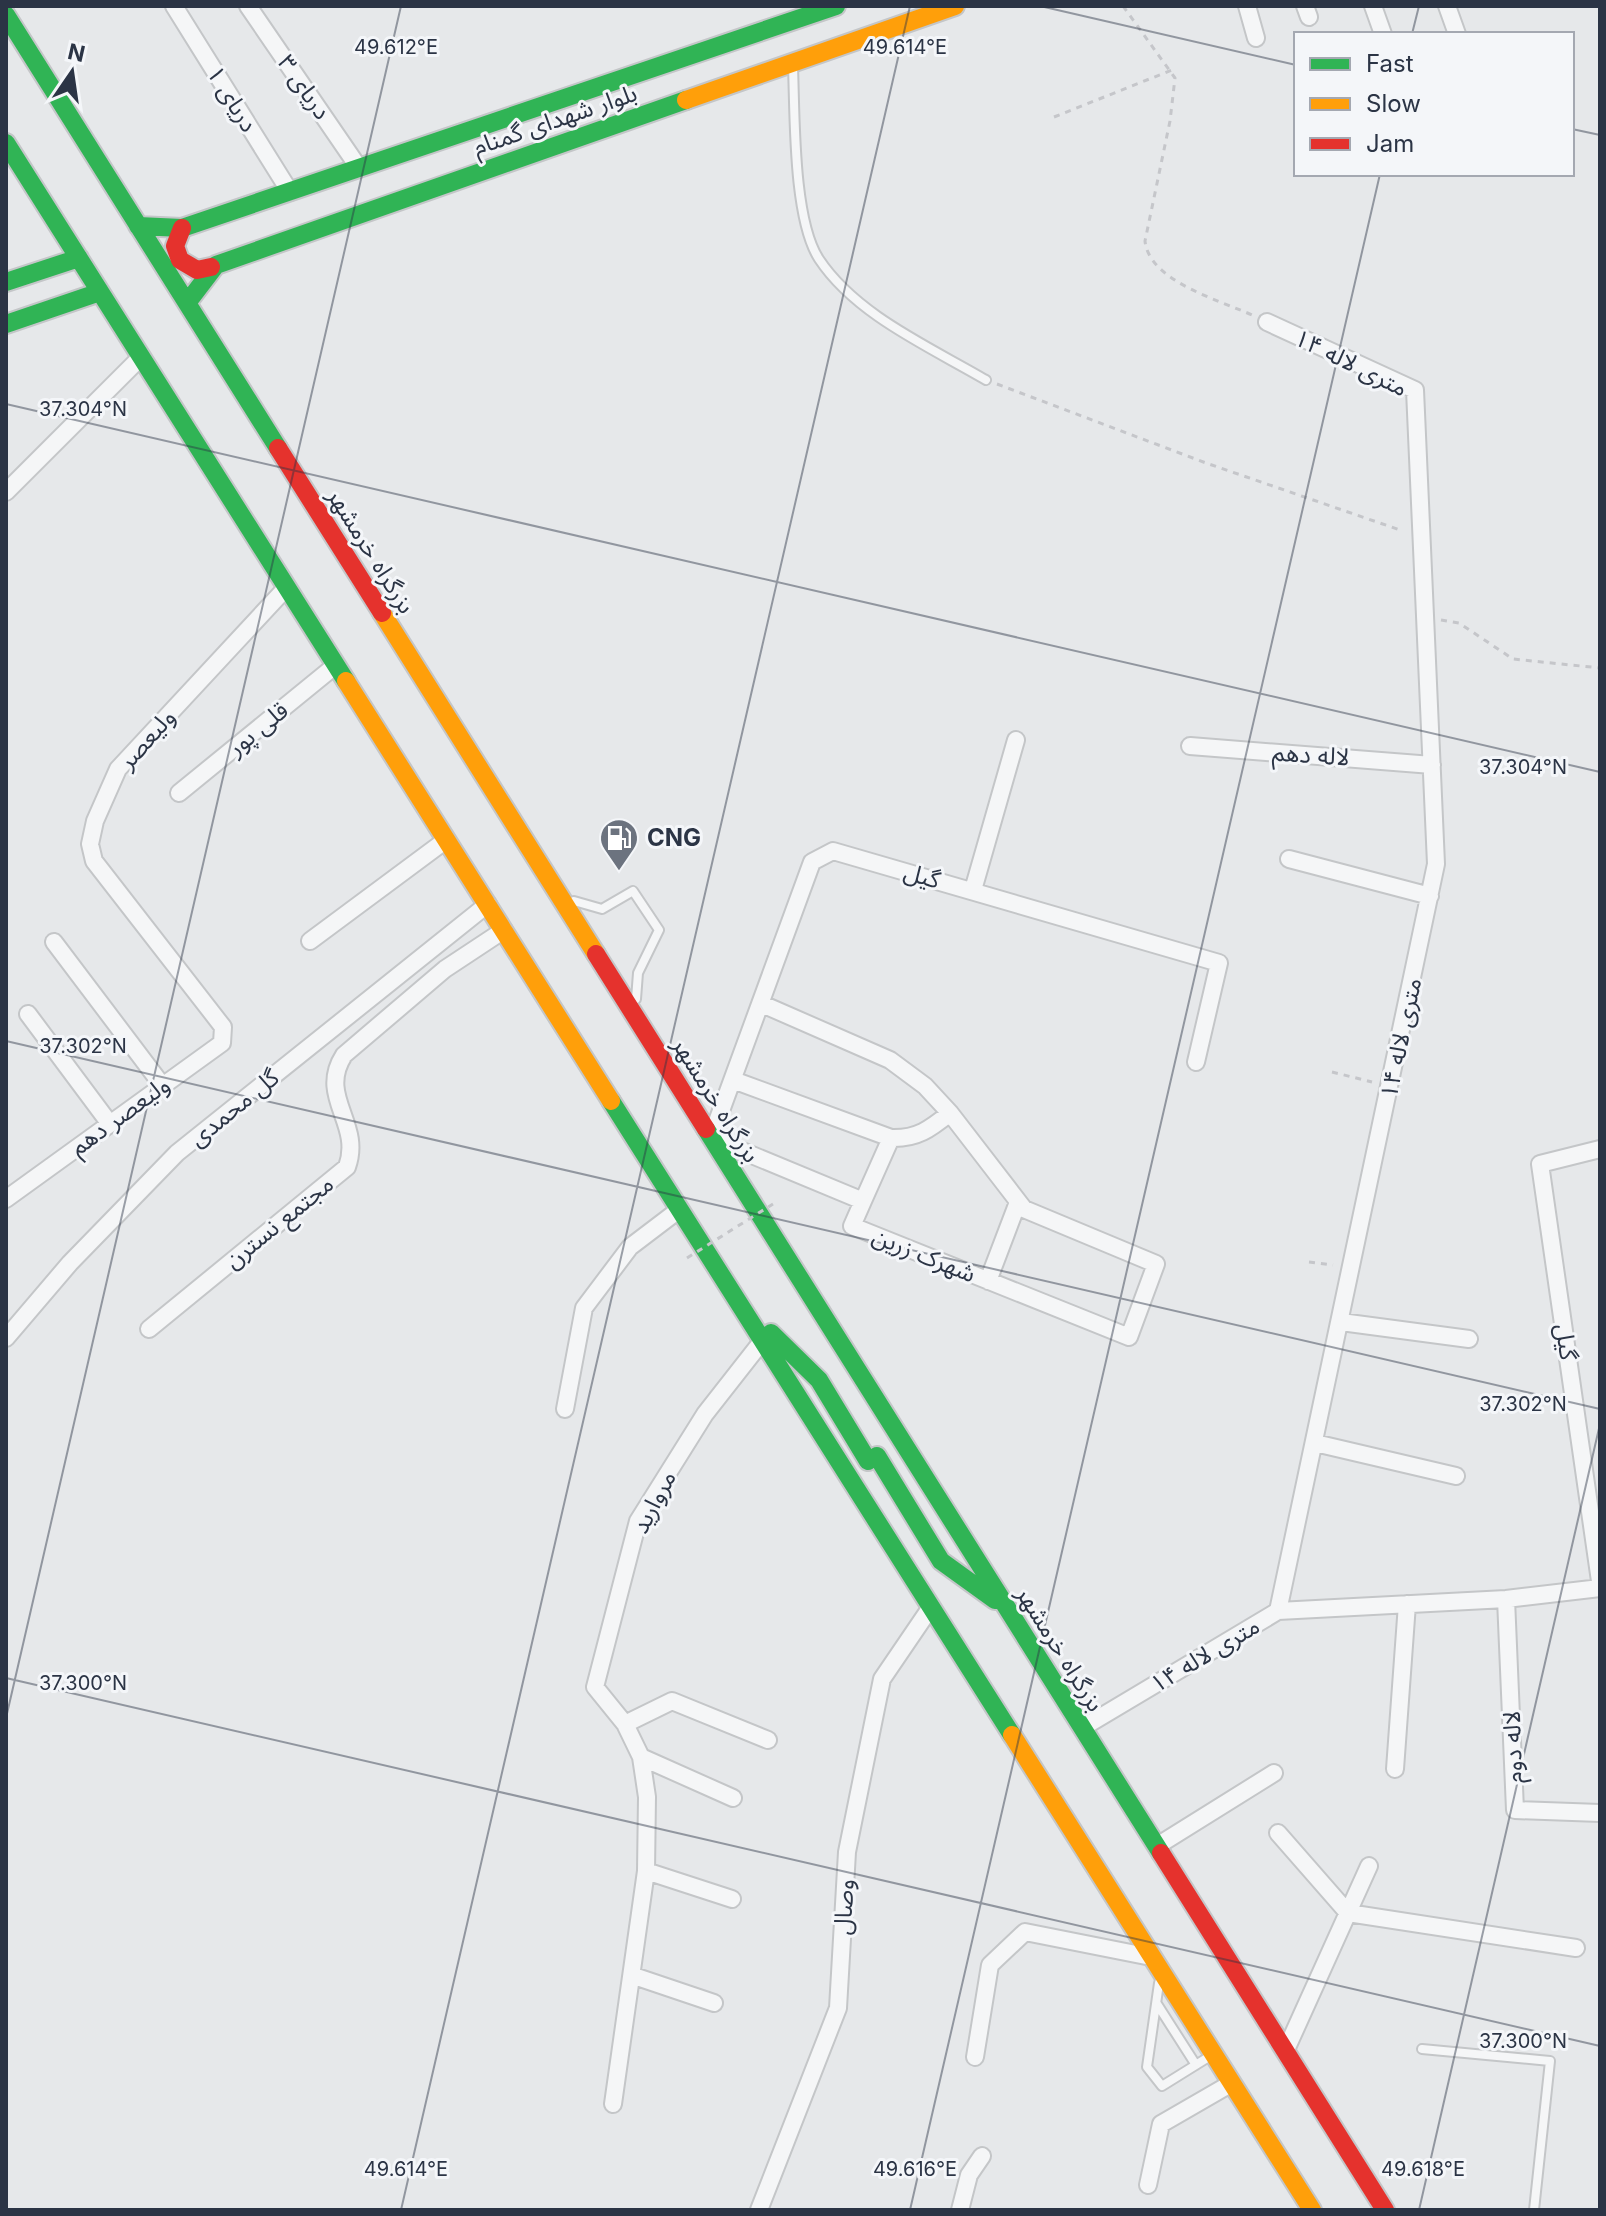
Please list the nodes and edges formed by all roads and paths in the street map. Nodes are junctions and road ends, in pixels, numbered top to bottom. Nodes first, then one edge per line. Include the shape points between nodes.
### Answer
1 (174, 6) edge
2 (248, 6) edge
3 (836, 6) edge
4 (896, 6) edge
5 (955, 6) edge
6 (1123, 6) edge
7 (1247, 6) edge
8 (1373, 6) edge
9 (1447, 6) edge
10 (6, 15) edge
11 (902, 25) junction
12 (1382, 32) edge
13 (1456, 32) edge
14 (1256, 38) dead end
15 (793, 63) junction
16 (1172, 70) junction
17 (1054, 117) dead end
18 (6, 143) edge
19 (359, 168) junction
20 (290, 192) junction
21 (138, 226) junction
22 (182, 228) junction
23 (79, 258) junction
24 (211, 267) junction
25 (29, 274) junction
26 (6, 282) edge
27 (100, 292) junction
28 (187, 303) junction
29 (40, 311) junction
30 (1267, 322) joint
31 (6, 324) edge
32 (141, 357) junction
33 (986, 380) joint
34 (6, 492) edge
35 (1422, 538) junction
36 (287, 587) junction
37 (1425, 619) junction
38 (336, 665) junction
39 (1600, 668) edge
40 (1016, 740) dead end
41 (1190, 746) dead end
42 (1432, 765) junction
43 (179, 793) dead end
44 (446, 840) junction
45 (1289, 859) dead end
46 (973, 890) junction
47 (1430, 896) junction
48 (561, 898) junction
49 (488, 904) junction
50 (504, 930) junction
51 (310, 941) dead end
52 (54, 942) dead end
53 (762, 1004) junction
54 (28, 1014) dead end
55 (634, 1015) junction
56 (223, 1027) joint
57 (1196, 1062) dead end
58 (1332, 1072) dead end
59 (733, 1080) junction
60 (162, 1085) junction
61 (1391, 1086) junction
62 (950, 1113) junction
63 (110, 1124) junction
64 (711, 1138) junction
65 (891, 1138) junction
66 (1600, 1149) edge
67 (6, 1199) edge
68 (863, 1201) junction
69 (1018, 1202) junction
70 (773, 1204) dead end
71 (680, 1209) junction
72 (687, 1258) dead end
73 (1309, 1262) dead end
74 (1353, 1269) junction
75 (988, 1281) junction
76 (740, 1305) junction
77 (1341, 1322) junction
78 (149, 1329) dead end
79 (6, 1338) edge
80 (1469, 1339) dead end
81 (763, 1340) junction
82 (565, 1409) dead end
83 (902, 1442) junction
84 (1315, 1443) junction
85 (873, 1458) junction
86 (847, 1473) junction
87 (1456, 1476) dead end
88 (1600, 1581) edge
89 (1600, 1588) edge
90 (1506, 1599) junction
91 (1407, 1604) junction
92 (931, 1607) junction
93 (1007, 1608) junction
94 (1278, 1611) junction
95 (625, 1724) junction
96 (1082, 1728) junction
97 (768, 1740) dead end
98 (641, 1757) junction
99 (1395, 1769) dead end
100 (1274, 1773) dead end
101 (733, 1798) dead end
102 (1600, 1813) edge
103 (1278, 1833) dead end
104 (1157, 1846) junction
105 (1369, 1866) dead end
106 (646, 1871) junction
107 (732, 1899) dead end
108 (1348, 1913) junction
109 (1576, 1948) dead end
110 (1157, 1964) junction
111 (634, 1976) junction
112 (714, 2003) dead end
113 (1156, 2004) junction
114 (1422, 2049) dead end
115 (1285, 2052) junction
116 (1214, 2054) junction
117 (975, 2057) dead end
118 (1196, 2065) junction
119 (1232, 2083) junction
120 (613, 2104) dead end
121 (982, 2156) dead end
122 (1148, 2185) dead end
123 (759, 2210) edge
124 (960, 2210) edge
125 (1312, 2210) edge
126 (1385, 2210) edge
127 (1534, 2210) edge

1 - 20 street, دریای ۱
2 - 19 street, دریای ۳
3 - 19 main road, بلوار شهدای گمنام
4 - 11 main road
5 - 11 main road, بلوار شهدای گمنام
6 - 16 path
7 - 14 street
8 - 12 street
9 - 13 street
10 - 21 main road, بزرگراه خرمشهر
11 - 15 main road, بلوار شهدای گمنام
15 - 24 main road, بلوار شهدای گمنام
15 - 33 lane via 804,224 818,259 874,314
16 - 17 path
16 - 30 path via 1175,89 1145,241 1147,256 1164,274
18 - 23 main road
19 - 20 main road, بلوار شهدای گمنام
20 - 22 main road, بلوار شهدای گمنام
21 - 22 main road, بلوار شهدای گمنام
21 - 28 main road, بزرگراه خرمشهر
22 - 24 main road via 175,246 180,260 192,269
23 - 25 main road
23 - 27 main road
24 - 28 main road
25 - 26 main road
25 - 29 main road via 48,289
27 - 29 main road
27 - 32 main road
28 - 48 main road, بزرگراه خرمشهر
29 - 31 main road
30 - 35 street, ۱۴ متری لاله via 1415,390
32 - 34 street
32 - 36 main road
33 - 35 path
35 - 37 street, ۱۴ متری لاله
36 - 38 main road
36 - 56 street, ولیعصر via 118,769 90,844 94,861
37 - 39 path via 1459,623 1513,659
37 - 42 street, ۱۴ متری لاله
38 - 43 street, قلی پور
38 - 44 main road
40 - 46 street
41 - 42 street, لاله دهم
42 - 47 street, ۱۴ متری لاله via 1436,864
44 - 49 main road
44 - 51 street
45 - 47 street
46 - 53 street, گیل via 853,855 821,854 812,862
46 - 57 street, گیل via 1219,963
47 - 61 street, ۱۴ متری لاله
48 - 55 main road, بزرگراه خرمشهر
48 - 55 lane via 602,909 633,891 659,930 638,973
49 - 50 main road
49 - 79 street, گل محمدی via 177,1153
50 - 71 main road
50 - 78 street, مجتمع نسترن via 445,969 344,1055 334,1071 334,1088 352,1139 347,1167
52 - 60 street
53 - 59 street, گیل
53 - 62 street via 890,1060
54 - 63 street
55 - 64 main road, بزرگراه خرمشهر
56 - 60 street, ولیعصر دهم via 222,1043
58 - 61 path
59 - 64 street, گیل
59 - 65 street
60 - 63 street, ولیعصر دهم
61 - 74 street, ۱۴ متری لاله
62 - 65 street via 911,1139
62 - 69 street
63 - 67 street, ولیعصر دهم
64 - 68 street, شهرک زرین
64 - 83 main road, بزرگراه خرمشهر
65 - 68 street
66 - 88 street, گیل via 1540,1164
68 - 75 street, شهرک زرین via 852,1226
69 - 75 street
69 - 75 street, شهرک زرین via 1034,1215 1156,1264 1129,1337
70 - 72 path, bridge
71 - 76 main road
71 - 82 street via 630,1247 584,1308
73 - 74 path
74 - 77 street, ۱۴ متری لاله
76 - 81 main road
76 - 85 main road via 819,1380
77 - 80 street
77 - 84 street, ۱۴ متری لاله
81 - 86 main road
81 - 95 street, مروارید via 705,1414 638,1521 595,1687
83 - 85 main road
83 - 93 main road, بزرگراه خرمشهر
84 - 87 street
84 - 94 street, ۱۴ متری لاله
85 - 86 main road
85 - 93 main road via 941,1561
86 - 92 main road
89 - 90 street
90 - 91 street
90 - 102 street, لاله دوم via 1515,1810
91 - 94 street
91 - 99 street
92 - 110 main road
92 - 123 street, وصال via 882,1679 847,1852 838,2008
93 - 96 main road, بزرگراه خرمشهر
94 - 96 street, ۱۴ متری لاله
95 - 97 street via 672,1701
95 - 98 street
96 - 104 main road, بزرگراه خرمشهر
98 - 101 street
98 - 106 street via 647,1797
100 - 104 street
103 - 108 street
104 - 115 main road, بزرگراه خرمشهر
105 - 108 street
106 - 107 street
106 - 111 street
108 - 109 street
108 - 115 street
110 - 113 lane
110 - 116 main road
110 - 117 street via 1025,1932 990,1965
111 - 112 street
111 - 120 street
113 - 118 lane
113 - 118 lane via 1147,2067 1162,2086
114 - 127 lane via 1550,2061
115 - 126 main road, بزرگراه خرمشهر
116 - 118 lane
116 - 119 main road
119 - 122 street via 1161,2124
119 - 125 main road
121 - 124 street via 969,2175

